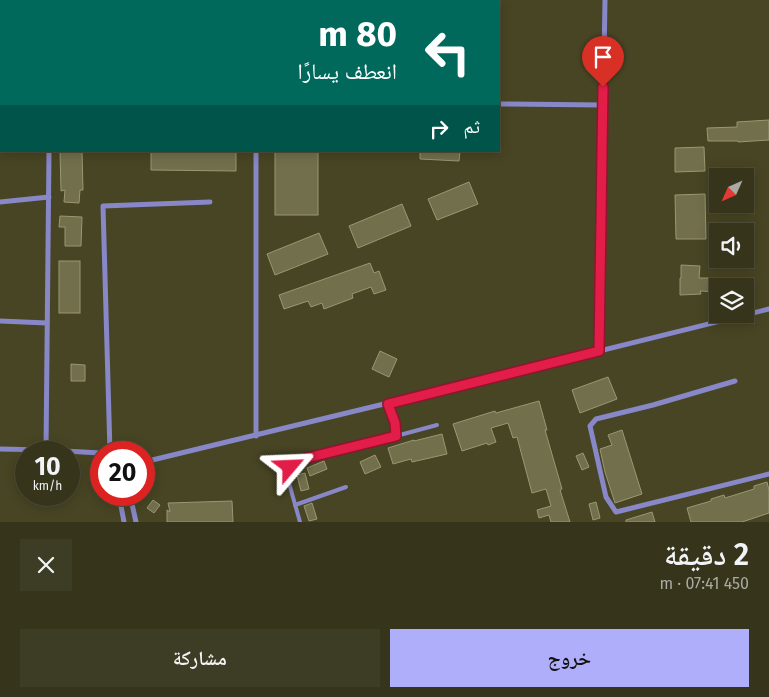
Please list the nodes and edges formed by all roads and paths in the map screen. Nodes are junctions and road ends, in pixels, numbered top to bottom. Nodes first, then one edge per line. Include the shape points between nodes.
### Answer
1 (605, 0) edge
2 (500, 104) edge
3 (603, 104) junction
4 (49, 152) edge
5 (256, 152) edge
6 (48, 196) junction
7 (0, 202) edge
8 (210, 202) dead end
9 (769, 309) edge
10 (0, 321) edge
11 (47, 322) junction
12 (599, 351) junction
13 (735, 381) dead end
14 (388, 404) junction
15 (437, 425) dead end
16 (256, 436) junction
17 (396, 436) junction
18 (46, 441) edge
19 (110, 441) edge
20 (0, 450) edge
21 (15, 450) edge
22 (155, 459) edge
23 (769, 474) edge
24 (346, 487) dead end
25 (295, 504) junction
26 (121, 506) edge
27 (132, 506) edge
28 (124, 522) edge
29 (136, 522) edge
30 (300, 522) edge

1 - 3 street
2 - 3 street
3 - 12 street
4 - 6 street
5 - 16 street
6 - 7 street
6 - 11 street
8 - 19 street via 103,206
9 - 12 street
10 - 11 street
11 - 18 street
12 - 14 street
13 - 23 street via 596,419 590,426 606,497 616,512
14 - 16 street
14 - 17 lane
15 - 17 lane
16 - 22 street
17 - 25 lane via 303,459 290,467 287,476
20 - 21 street
24 - 25 lane
25 - 30 lane
26 - 28 street
27 - 29 street

